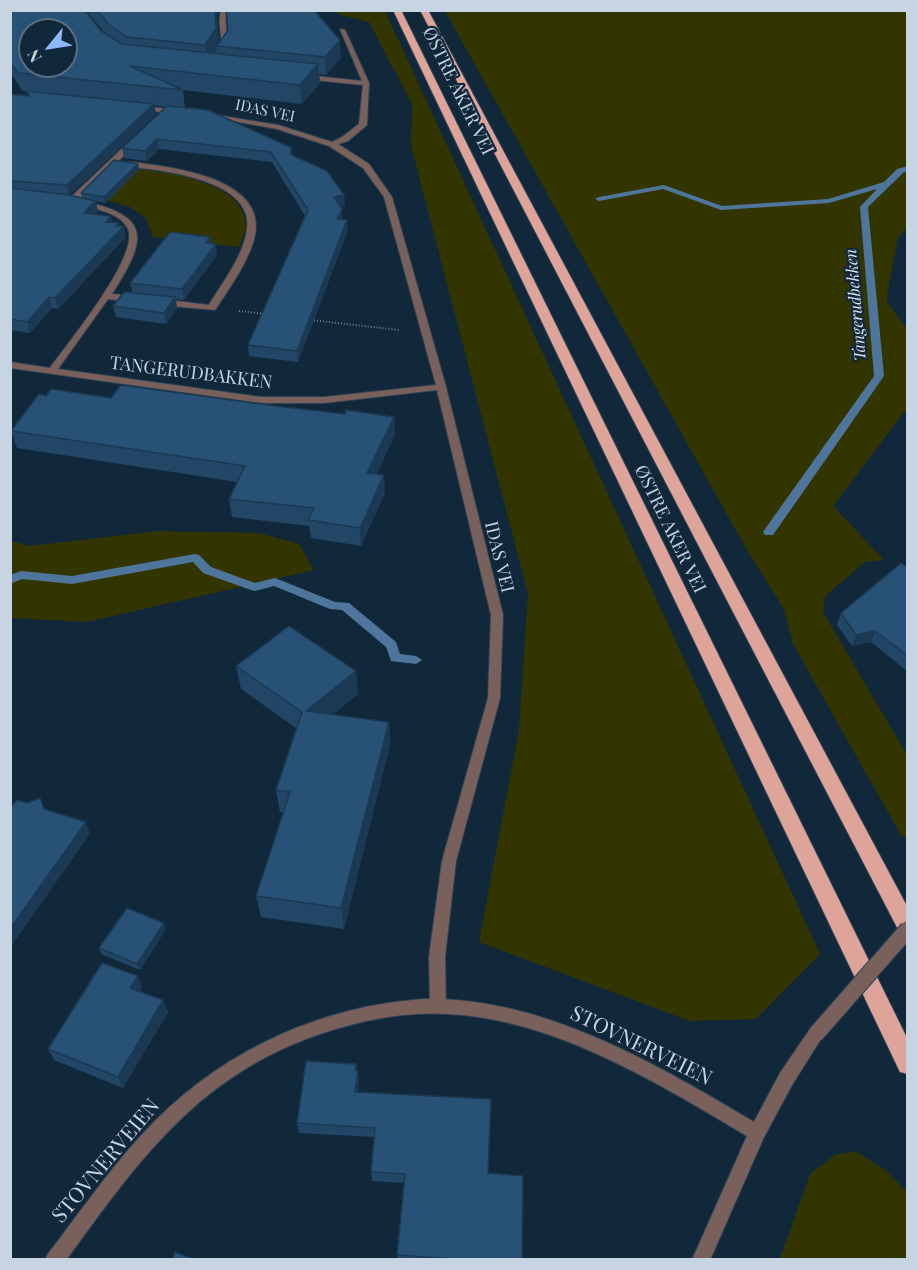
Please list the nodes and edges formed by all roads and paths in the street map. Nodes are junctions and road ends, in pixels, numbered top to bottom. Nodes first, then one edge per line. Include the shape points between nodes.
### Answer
1 (224, 10) edge
2 (397, 10) edge
3 (424, 10) edge
4 (342, 30) dead end
5 (223, 53) edge
6 (299, 77) edge
7 (366, 83) junction
8 (123, 106) edge
9 (143, 133) edge
10 (332, 144) junction
11 (113, 162) junction
12 (52, 199) edge
13 (72, 201) junction
14 (105, 296) junction
15 (141, 300) edge
16 (153, 302) edge
17 (212, 308) junction
18 (271, 315) edge
19 (306, 319) edge
20 (425, 333) junction
21 (10, 365) edge
22 (52, 371) junction
23 (441, 387) junction
24 (908, 929) edge
25 (438, 1006) junction
26 (908, 1064) edge
27 (757, 1133) junction
28 (54, 1260) edge
29 (701, 1260) edge

1 - 5 street via 220,19 226,41
2 - 26 highway, ØSTRE AKER VEI
3 - 24 highway, ØSTRE AKER VEI
4 - 7 street
6 - 7 street
7 - 10 street via 363,125
8 - 10 street, IDAS VEI via 162,115 194,114 278,127
9 - 11 street
10 - 20 street, IDAS VEI via 366,166 388,197
11 - 13 street
11 - 17 street via 176,170 211,180 247,207 252,225 242,257
12 - 13 street
13 - 14 street via 118,214 134,234 134,248
14 - 15 street
14 - 22 street
16 - 17 street
17 - 18 path
19 - 20 path
20 - 23 street, IDAS VEI
21 - 22 street, TANGERUDBAKKEN
22 - 23 street, TANGERUDBAKKEN via 261,400 324,400
23 - 25 street, IDAS VEI via 497,615 494,698 447,872 437,957
24 - 27 street, bridge via 816,1034
25 - 27 street, STOVNERVEIEN via 478,1010 556,1029 668,1080
25 - 28 street, STOVNERVEIEN via 394,1009 315,1028 235,1065 156,1131
27 - 29 street

